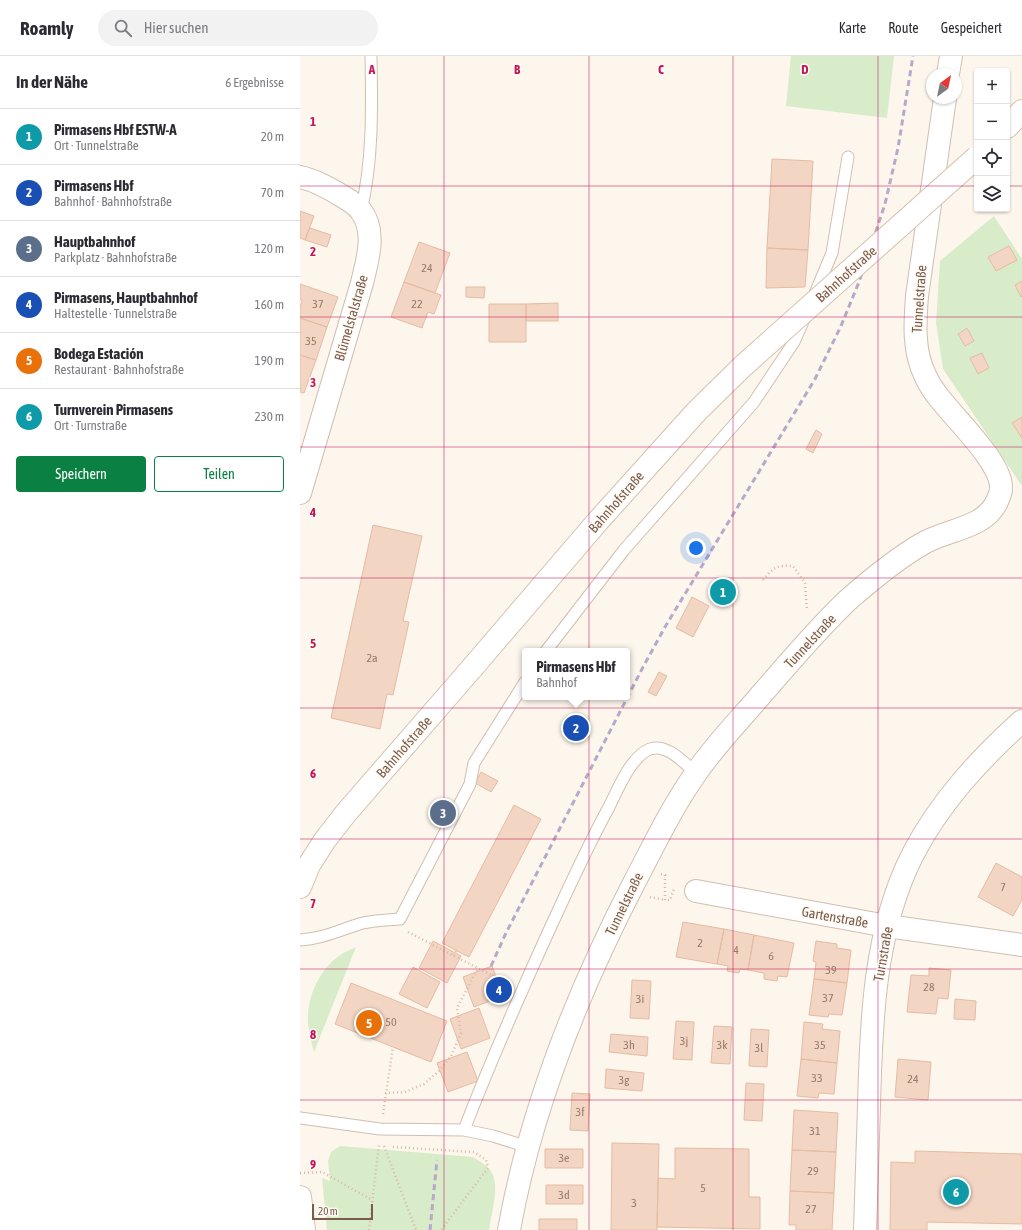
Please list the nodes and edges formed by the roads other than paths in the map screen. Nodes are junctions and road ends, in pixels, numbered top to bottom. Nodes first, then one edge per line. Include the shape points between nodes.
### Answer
1 (370, 56) edge
2 (951, 56) edge
3 (949, 68) edge
4 (944, 104) edge
5 (1022, 111) edge
6 (1010, 124) edge
7 (848, 157) dead end
8 (974, 160) edge
9 (300, 177) edge
10 (362, 211) junction
11 (306, 449) edge
12 (300, 493) edge
13 (548, 648) edge
14 (522, 687) edge
15 (1022, 721) edge
16 (696, 773) junction
17 (300, 887) edge
18 (686, 887) road end
19 (887, 926) junction
20 (300, 940) edge
21 (1022, 945) edge
22 (300, 1118) edge
23 (464, 1130) junction
24 (528, 1147) junction
25 (300, 1197) edge
26 (304, 1230) edge
27 (509, 1230) edge
28 (865, 1230) edge

1 - 10 lane via 372,114 367,189
2 - 3 street
4 - 16 street, Tunnelstraße via 917,296 917,348 924,373 937,395 989,458 1002,487 999,498 993,510 980,520 925,541 894,561 849,600 810,639
5 - 6 street
7 - 13 lane via 832,253 794,342 754,402 624,550
8 - 17 street, Bahnhofstraße, bridge via 743,366 697,411 598,521 346,813 309,865
9 - 10 street via 334,191
10 - 11 street, Blümelstalstraße via 369,233 370,250 362,283
11 - 12 street, Blümelstalstraße
14 - 20 lane via 474,763 470,784 400,919 363,923 326,936
15 - 19 street, Turnstraße via 968,774 938,814 913,855 895,897
16 - 23 lane via 662,748 650,749 640,755 629,769 589,843 497,1046
16 - 24 street, Tunnelstraße via 668,817 583,992 546,1083
18 - 19 street, Gartenstraße
19 - 21 street, Gartenstraße
19 - 28 street, Turnstraße via 873,1019
22 - 23 lane via 380,1129
23 - 24 lane
24 - 27 street, Tunnelstraße
25 - 26 street

